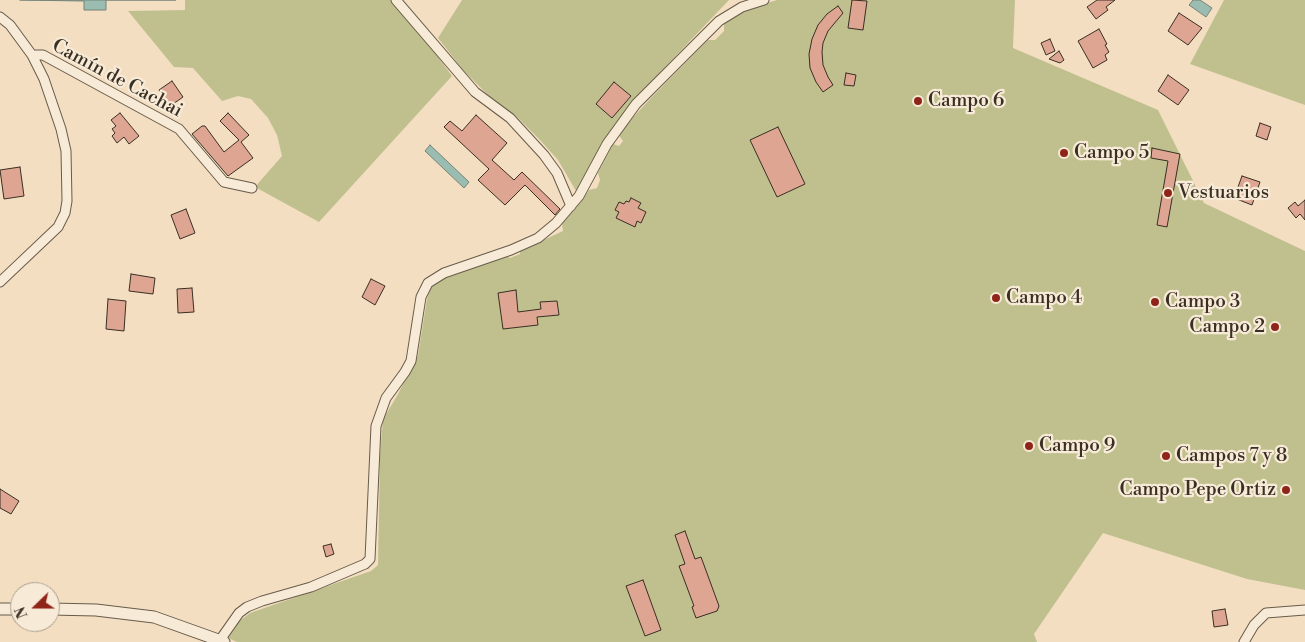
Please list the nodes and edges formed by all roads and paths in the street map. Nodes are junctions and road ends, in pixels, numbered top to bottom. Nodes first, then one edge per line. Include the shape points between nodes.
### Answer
1 (396, 0) edge
2 (764, 0) edge
3 (0, 17) edge
4 (32, 55) junction
5 (252, 188) dead end
6 (571, 206) junction
7 (0, 282) edge
8 (60, 610) edge
9 (1305, 610) edge
10 (222, 641) edge
11 (1244, 642) edge

1 - 6 street via 475,92 510,118 544,155 557,173
2 - 6 street via 742,7 719,21 636,104 606,144 580,196
3 - 4 street
4 - 5 street, Camín de Cachai via 42,55 179,129 224,182
4 - 7 street via 61,129 66,151 67,201 58,227
6 - 10 street via 538,238 444,273 424,288 411,361 386,398 376,426 370,559 311,587 247,607 238,612
8 - 10 street via 96,610 154,617
9 - 11 street via 1266,612

